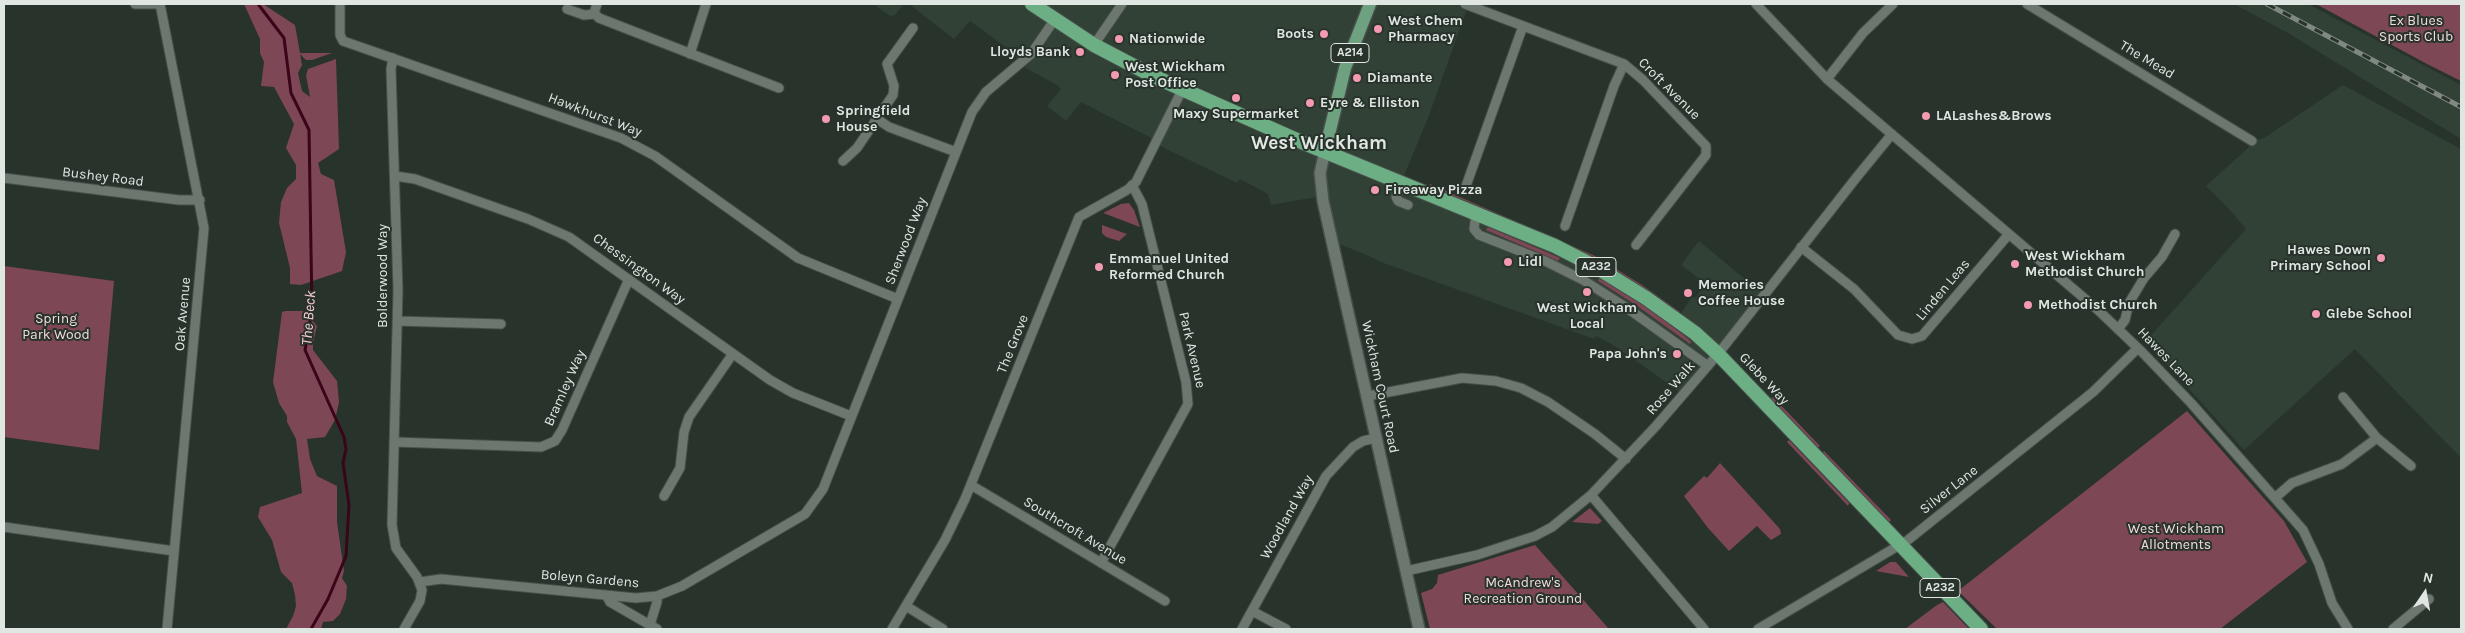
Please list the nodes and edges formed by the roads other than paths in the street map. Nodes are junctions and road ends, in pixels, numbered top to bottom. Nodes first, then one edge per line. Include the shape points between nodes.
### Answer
1 (135, 4) edge
2 (155, 4) edge
3 (160, 4) edge
4 (340, 4) edge
5 (597, 4) edge
6 (706, 4) edge
7 (1032, 4) edge
8 (1122, 4) edge
9 (1370, 4) edge
10 (1465, 4) edge
11 (1756, 4) edge
12 (1893, 4) edge
13 (2027, 4) edge
14 (568, 9) dead end
15 (594, 14) junction
16 (1054, 19) junction
17 (1523, 26) junction
18 (913, 28) dead end
19 (1094, 45) junction
20 (690, 54) junction
21 (393, 58) junction
22 (1624, 64) junction
23 (1826, 79) junction
24 (779, 88) dead end
25 (1182, 90) junction
26 (877, 118) junction
27 (1892, 134) junction
28 (2252, 141) dead end
29 (1325, 151) junction
30 (956, 152) junction
31 (842, 161) dead end
32 (395, 176) junction
33 (4, 178) edge
34 (1401, 182) junction
35 (1132, 186) junction
36 (1466, 186) dead end
37 (200, 200) junction
38 (1408, 205) dead end
39 (1476, 213) junction
40 (1565, 226) dead end
41 (2009, 234) junction
42 (2175, 234) dead end
43 (1636, 245) dead end
44 (1801, 247) junction
45 (1576, 256) junction
46 (1568, 272) junction
47 (629, 278) junction
48 (898, 299) junction
49 (397, 321) junction
50 (501, 324) dead end
51 (2118, 329) junction
52 (2138, 348) junction
53 (1718, 354) junction
54 (732, 355) junction
55 (1708, 366) junction
56 (1368, 396) junction
57 (2343, 397) dead end
58 (851, 416) junction
59 (1376, 438) junction
60 (2377, 438) junction
61 (394, 442) junction
62 (1626, 459) junction
63 (2411, 466) dead end
64 (971, 485) junction
65 (1591, 495) junction
66 (664, 496) dead end
67 (819, 497) joint
68 (2276, 497) junction
69 (4, 527) edge
70 (1900, 545) junction
71 (174, 551) junction
72 (1100, 564) junction
73 (1406, 571) junction
74 (420, 582) junction
75 (606, 595) junction
76 (657, 596) junction
77 (2429, 599) dead end
78 (1165, 601) dead end
79 (906, 606) junction
80 (1252, 611) junction
81 (653, 627) edge
82 (167, 629) edge
83 (404, 629) edge
84 (892, 629) edge
85 (943, 629) edge
86 (1242, 629) edge
87 (1286, 629) edge
88 (1419, 629) edge
89 (1704, 629) edge
90 (1758, 629) edge
91 (1981, 629) edge
92 (2348, 629) edge
93 (2393, 629) edge

1 - 2 street
3 - 37 street, Oak Avenue
4 - 21 street, Hawkhurst Way via 341,38
5 - 15 street
6 - 20 street
7 - 16 highway, A232
8 - 19 street
9 - 29 main road, A214 via 1345,68
10 - 17 street, Croft Avenue
11 - 23 street, Hawes Lane
12 - 23 street via 1863,33
13 - 28 street, The Mead
14 - 15 street via 584,15
15 - 20 street
16 - 19 highway, A232
16 - 30 street, Sherwood Way via 1031,54 981,98
17 - 22 street, Croft Avenue
17 - 36 street
18 - 26 street via 887,64 895,90
19 - 25 highway, A232
20 - 24 street
21 - 32 street, Bolderwood Way
21 - 48 street, Hawkhurst Way via 633,144 655,156 798,258
22 - 40 street
22 - 43 street, Croft Avenue via 1707,149 1706,155
23 - 27 street, Hawes Lane
25 - 29 highway, A232
25 - 35 street, The Grove
26 - 30 street via 889,127
26 - 31 street via 857,148
27 - 41 street, Hawes Lane
27 - 44 street, Rose Walk
29 - 34 highway, Glebe Way / A232
29 - 56 street, Wickham Court Road via 1320,173 1323,202
30 - 48 street, Sherwood Way
32 - 47 street, Chessington Way via 414,179 544,225 578,243
32 - 49 street, Bolderwood Way
33 - 37 street, Bushey Road via 157,198
34 - 38 street via 1396,197
34 - 39 highway, Glebe Way / A232
35 - 64 street, The Grove via 1079,217
35 - 72 street, Park Avenue via 1142,204 1189,399
37 - 71 street, Oak Avenue via 204,235
39 - 45 highway, Glebe Way / A232
39 - 46 street via 1474,229 1479,235
41 - 44 street, Linden Leas via 1926,332 1912,340 1898,335 1854,289
41 - 51 street, Hawes Lane
42 - 51 street via 2129,303 2125,320
44 - 53 street, Rose Walk
45 - 46 street
45 - 53 highway, Glebe Way / A232 via 1657,305 1695,332
46 - 55 street via 1627,308
47 - 54 street, Chessington Way
47 - 61 street, Bramley Way via 555,441 541,447
48 - 58 street, Sherwood Way
49 - 50 street
49 - 61 street, Bolderwood Way
51 - 52 street, Hawes Lane
52 - 68 street, Hawes Lane
52 - 70 street, Silver Lane via 2079,403
53 - 55 street, Rose Walk
53 - 70 highway, Glebe Way / A232
54 - 58 street, Chessington Way via 784,389
54 - 66 street via 689,417 680,468
55 - 62 street, Rose Walk
56 - 59 street, Wickham Court Road
56 - 62 street via 1462,378 1496,381 1521,388 1548,402
57 - 60 street
58 - 67 street, Sherwood Way
59 - 73 street, Wickham Court Road
59 - 80 street, Woodland Way via 1356,444 1329,471
60 - 63 street
60 - 68 street via 2342,464 2292,483
61 - 74 street, Bolderwood Way via 392,534 396,548
62 - 65 street, Rose Walk
64 - 72 street, Southcroft Avenue
64 - 79 street, The Grove via 949,533
65 - 73 street, Rose Walk via 1552,527 1535,536 1476,555
65 - 89 street
67 - 76 street, Boleyn Gardens via 800,518 682,586
68 - 92 street, Hawes Lane via 2312,545 2328,592
69 - 71 street
70 - 90 street, Silver Lane
70 - 91 highway, Glebe Way / A232
71 - 82 street, Oak Avenue
72 - 78 street, Southcroft Avenue
73 - 88 street, Wickham Court Road
74 - 75 street, Boleyn Gardens via 441,579
74 - 83 street via 420,600
75 - 76 street, Boleyn Gardens
75 - 81 street via 610,602
76 - 81 street
77 - 93 street
79 - 84 street, The Grove
79 - 85 street
80 - 86 street, Woodland Way
80 - 87 street

